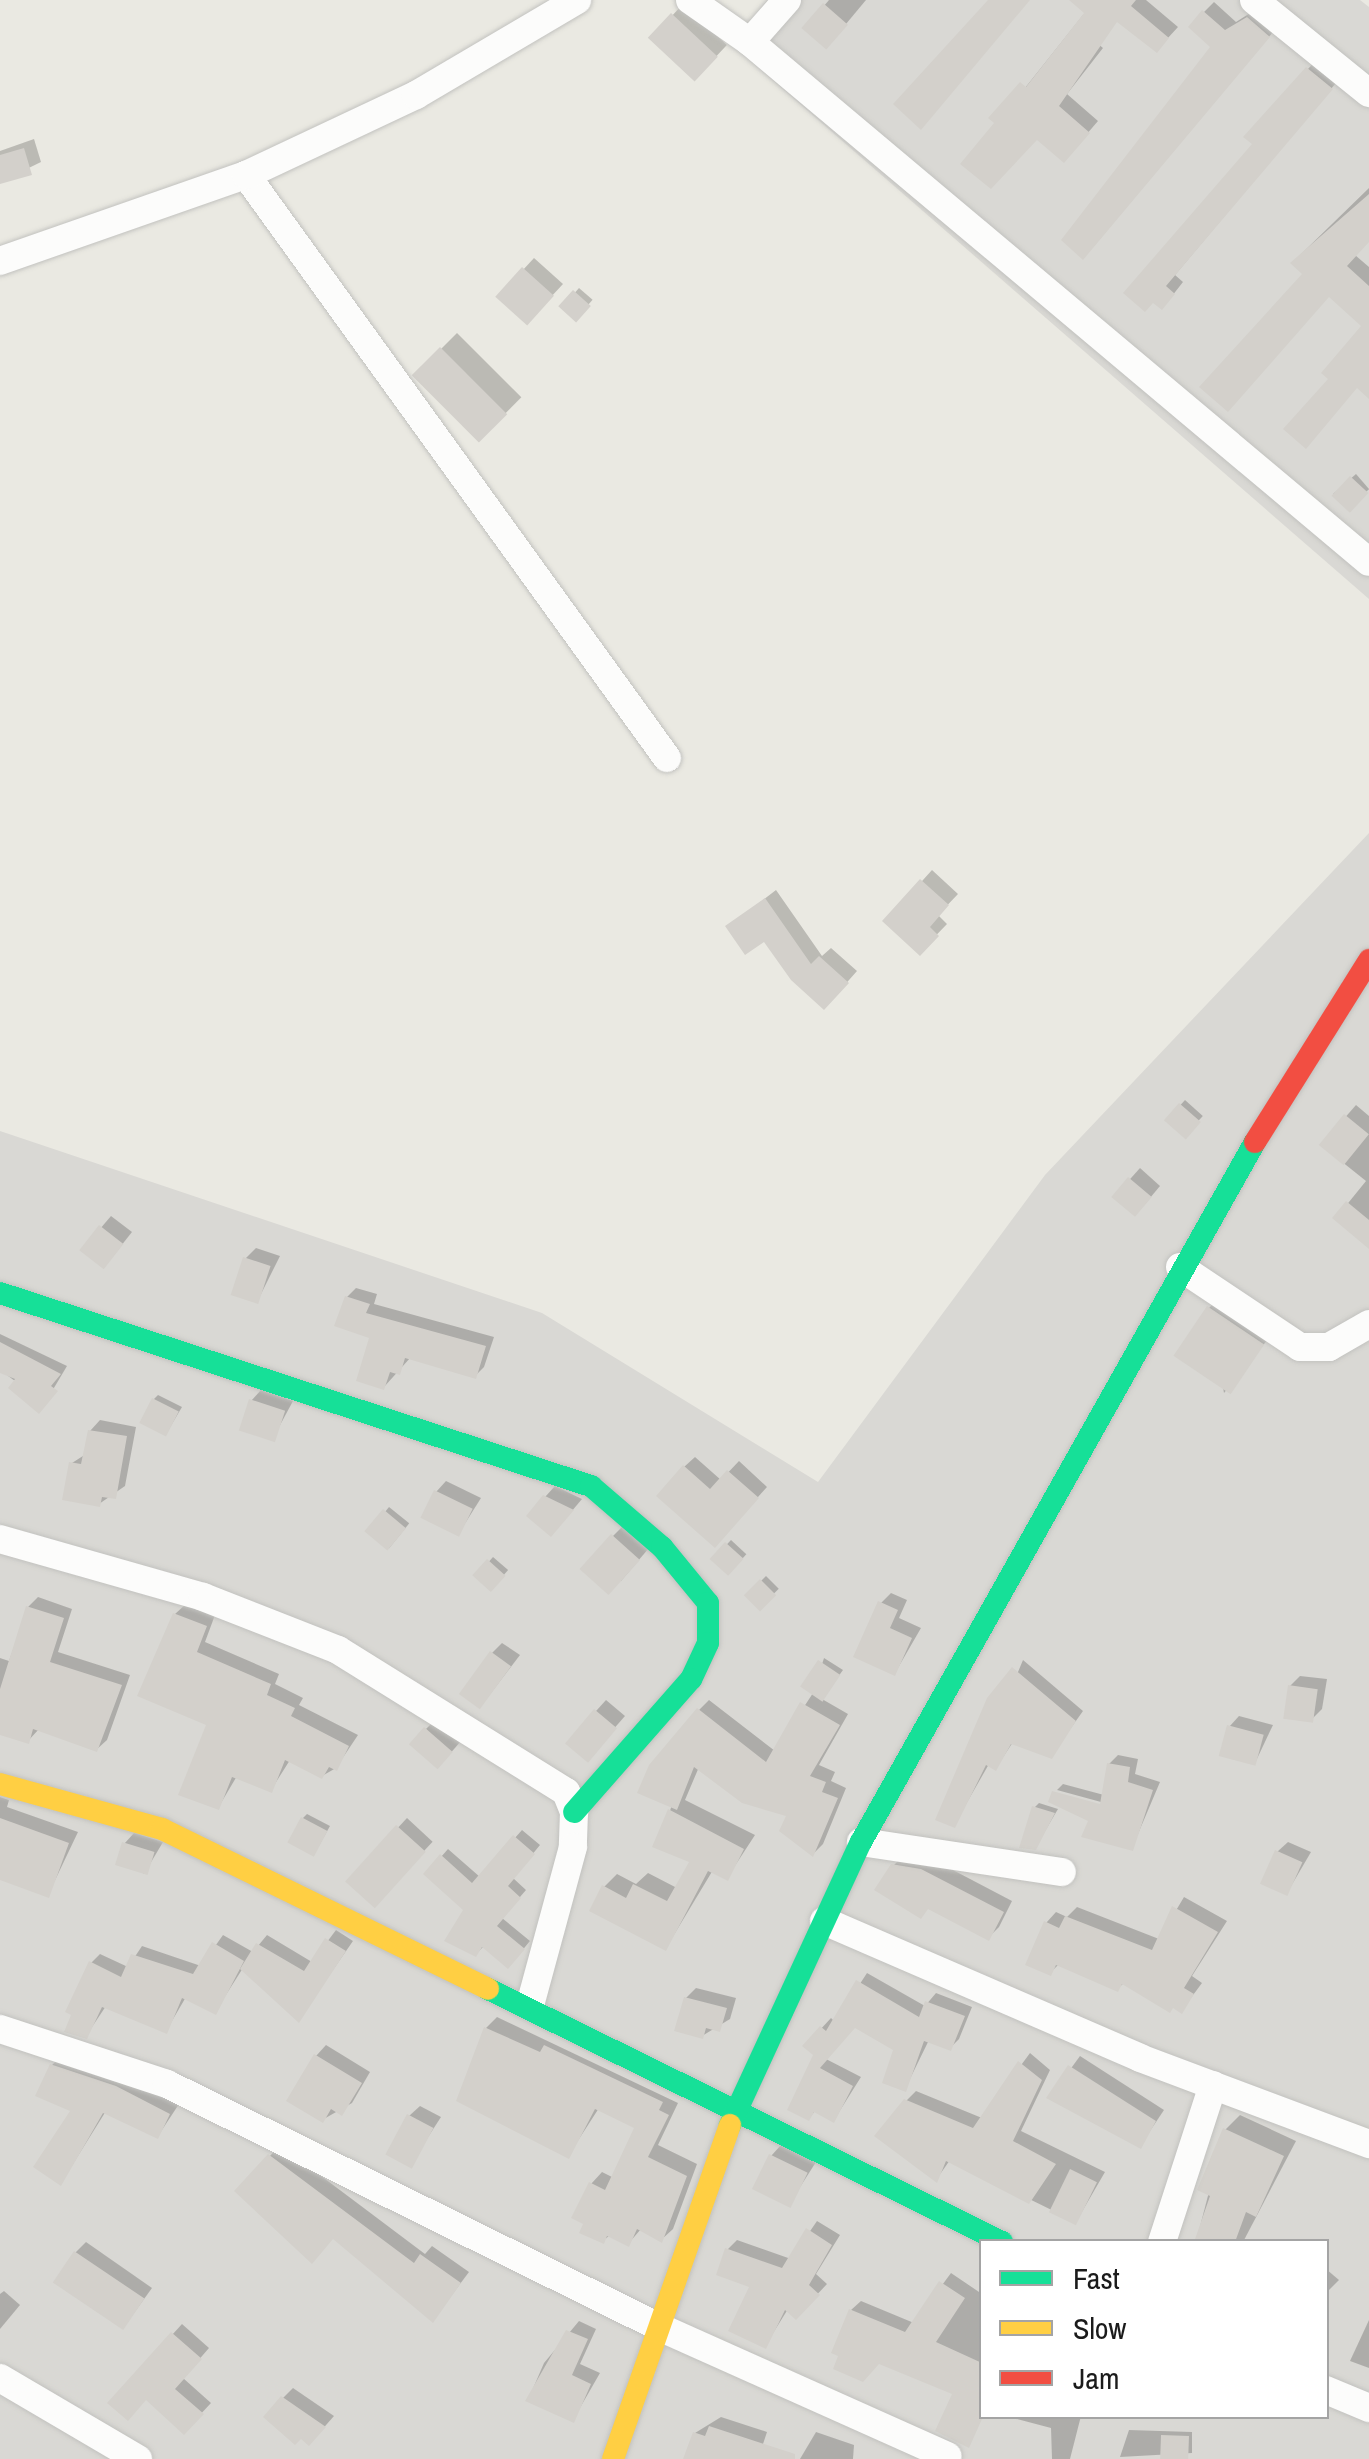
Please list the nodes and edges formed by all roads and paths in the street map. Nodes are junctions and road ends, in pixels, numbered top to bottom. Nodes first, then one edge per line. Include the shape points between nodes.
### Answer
1 (577, 0) edge
2 (690, 0) edge
3 (787, 0) edge
4 (1254, 0) edge
5 (750, 42) junction
6 (1369, 93) edge
7 (246, 175) junction
8 (0, 262) edge
9 (1369, 562) edge
10 (667, 758) dead end
11 (1369, 960) edge
12 (1180, 1267) junction
13 (0, 1294) edge
14 (1369, 1324) edge
15 (0, 1539) edge
16 (0, 1784) edge
17 (574, 1812) junction
18 (862, 1842) junction
19 (1062, 1872) dead end
20 (824, 1921) junction
21 (530, 2005) junction
22 (0, 2029) edge
23 (1213, 2085) junction
24 (736, 2107) junction
25 (1369, 2144) edge
26 (996, 2239) edge
27 (1163, 2239) edge
28 (659, 2327) junction
29 (0, 2378) edge
30 (1329, 2391) edge
31 (1369, 2408) edge
32 (947, 2456) dead end
33 (138, 2459) edge
34 (613, 2459) edge

1 - 7 street via 416,95
2 - 5 street
3 - 5 street
4 - 6 street
5 - 9 street
7 - 8 street
7 - 10 street
11 - 12 street
12 - 14 street via 1300,1346 1330,1347
12 - 18 street
13 - 17 street via 591,1486 662,1547 708,1604 708,1643 691,1679
15 - 17 street via 203,1597 338,1650 566,1792
16 - 21 street via 162,1829
17 - 21 street via 574,1847
18 - 19 street
18 - 20 street
20 - 23 street
20 - 24 street
21 - 24 street
22 - 28 street via 167,2084
23 - 25 street
23 - 27 street
24 - 26 street
24 - 28 street
28 - 32 street
28 - 34 street
29 - 33 street
30 - 31 street

